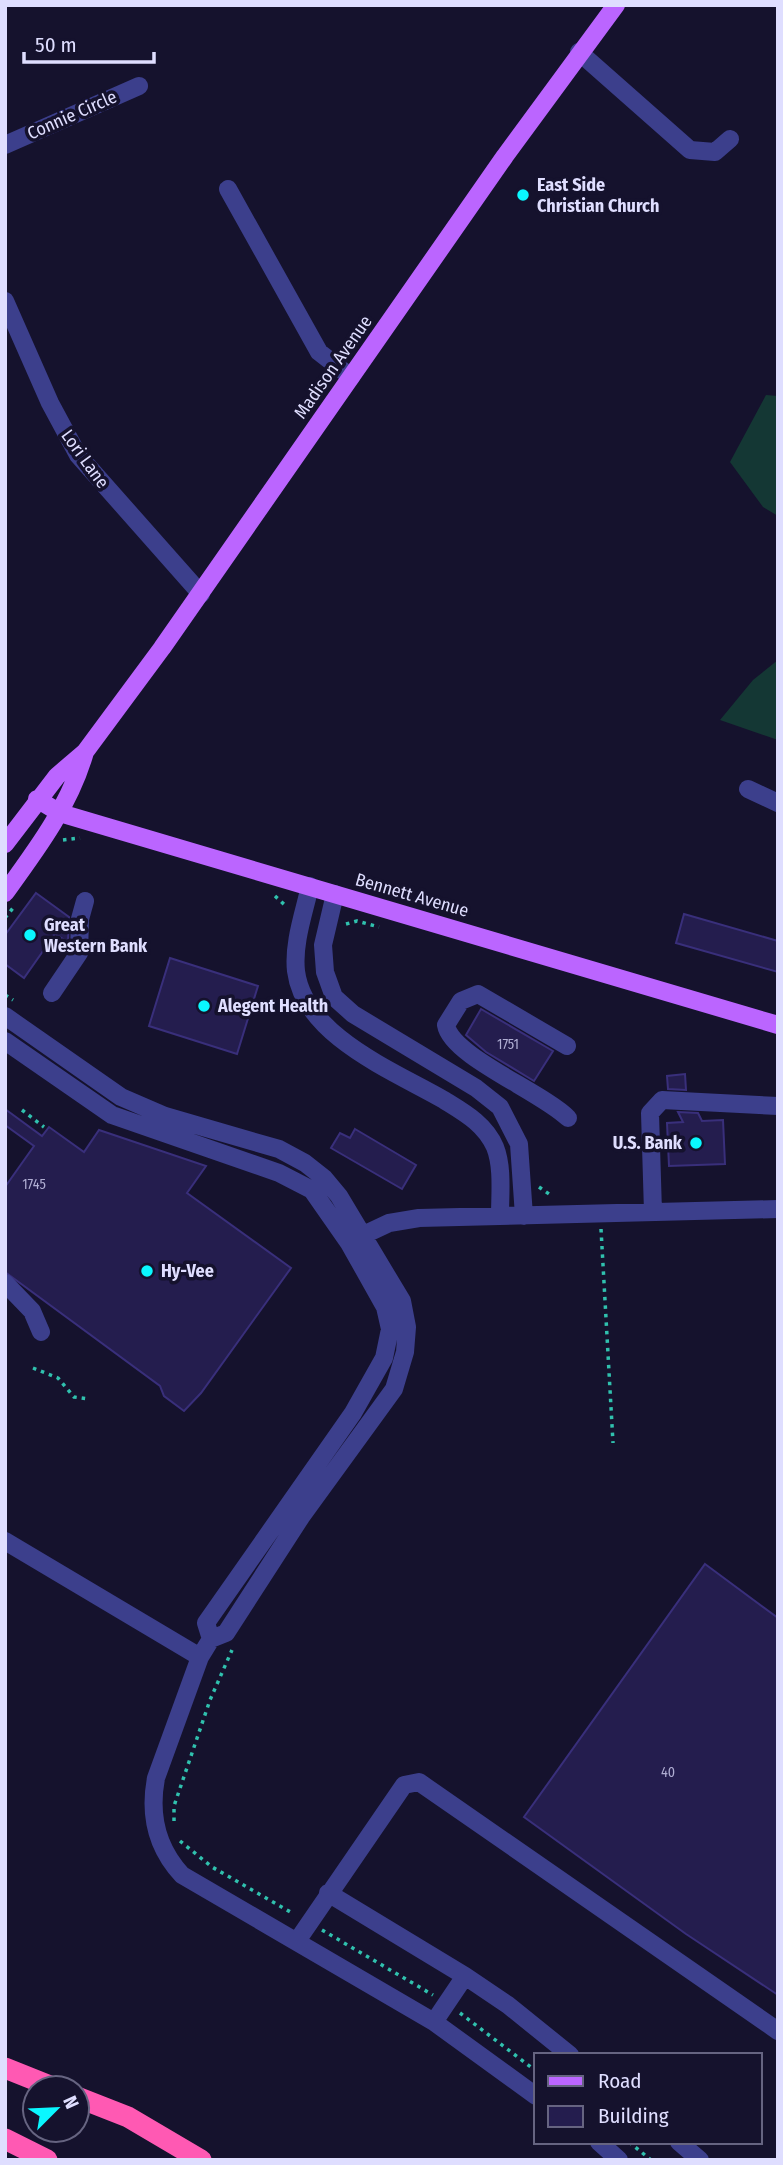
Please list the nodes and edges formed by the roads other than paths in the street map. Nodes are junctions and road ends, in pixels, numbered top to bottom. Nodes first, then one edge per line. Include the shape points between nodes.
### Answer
1 (616, 5) edge
2 (579, 52) junction
3 (139, 86) dead end
4 (730, 139) dead end
5 (5, 145) edge
6 (228, 189) dead end
7 (5, 301) edge
8 (351, 377) junction
9 (201, 594) junction
10 (85, 752) junction
11 (748, 789) dead end
12 (37, 799) junction
13 (778, 803) edge
14 (60, 813) junction
15 (5, 844) edge
16 (310, 886) junction
17 (5, 893) edge
18 (335, 894) junction
19 (85, 901) dead end
20 (52, 993) dead end
21 (11, 1009) edge
22 (778, 1025) edge
23 (5, 1041) edge
24 (567, 1046) dead end
25 (778, 1106) edge
26 (568, 1118) dead end
27 (778, 1209) edge
28 (653, 1212) junction
29 (500, 1216) junction
30 (524, 1216) junction
31 (357, 1238) junction
32 (5, 1283) edge
33 (41, 1332) dead end
34 (5, 1541) edge
35 (200, 1657) junction
36 (328, 1893) junction
37 (297, 1941) junction
38 (465, 1976) junction
39 (434, 2022) junction
40 (778, 2031) edge
41 (567, 2053) edge
42 (534, 2095) edge
43 (91, 2102) edge
44 (5, 2138) edge
45 (603, 2144) edge
46 (681, 2144) edge
47 (47, 2160) edge
48 (201, 2160) edge
49 (619, 2160) edge
50 (701, 2160) edge

1 - 2 main road, Madison Avenue
2 - 4 street via 690,150 715,152
2 - 8 main road, Madison Avenue
3 - 5 street, Connie Circle
6 - 8 street via 319,352
7 - 9 street, Lori Lane via 78,455
8 - 9 main road, Madison Avenue
9 - 10 main road, Madison Avenue
10 - 12 main road, Madison Avenue
10 - 14 main road, Madison Avenue via 77,782
11 - 13 street
12 - 14 main road, Bennett Avenue
12 - 15 main road, Madison Avenue
14 - 16 main road, Bennett Avenue
14 - 17 main road, Madison Avenue
16 - 18 main road, Bennett Avenue
16 - 29 street via 296,955 306,1001 337,1036 482,1126 498,1159
18 - 22 main road, Bennett Avenue
18 - 30 street via 323,945 325,972 334,997 353,1014 500,1107 519,1144
19 - 20 street via 79,953
21 - 31 street via 121,1097 165,1116 279,1149 305,1163 324,1178
23 - 31 street via 112,1115 299,1181
24 - 26 street via 478,994 461,1001 446,1025 447,1034 460,1048
25 - 28 street via 656,1103 650,1113
27 - 28 street
28 - 30 street
29 - 30 street
29 - 31 street via 419,1218 389,1223
31 - 35 street via 390,1329 384,1359 353,1413 205,1623 211,1639
32 - 33 street via 32,1311
34 - 35 street
35 - 37 street via 152,1798 163,1852 182,1875
36 - 37 street
36 - 38 street
36 - 40 street via 404,1785 419,1782
37 - 39 street
38 - 39 street
38 - 41 street
39 - 42 street
43 - 48 highway via 128,2117
44 - 47 highway
45 - 49 street
46 - 50 street

